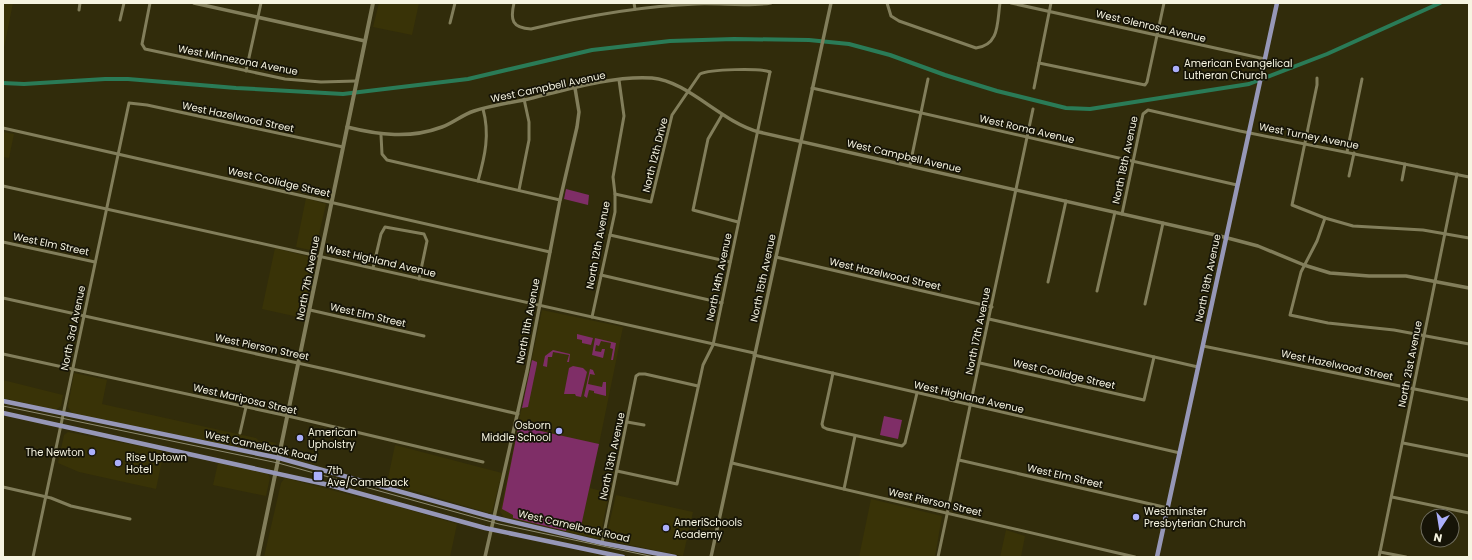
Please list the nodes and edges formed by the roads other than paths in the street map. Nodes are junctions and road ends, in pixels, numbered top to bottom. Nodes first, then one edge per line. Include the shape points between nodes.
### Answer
1 (80, 3) edge
2 (124, 3) edge
3 (150, 3) edge
4 (194, 3) edge
5 (261, 3) edge
6 (373, 3) edge
7 (455, 3) edge
8 (514, 3) edge
9 (634, 3) edge
10 (771, 3) edge
11 (831, 3) edge
12 (887, 3) edge
13 (1000, 3) edge
14 (1011, 3) edge
15 (1051, 3) edge
16 (1164, 3) edge
17 (1276, 3) edge
18 (635, 9) junction
19 (78, 10) dead end
20 (1049, 12) junction
21 (258, 18) junction
22 (120, 20) dead end
23 (450, 23) dead end
24 (1157, 36) junction
25 (365, 41) junction
26 (1265, 59) junction
27 (1039, 62) junction
28 (246, 71) junction
29 (772, 71) joint
30 (1317, 78) dead end
31 (928, 79) dead end
32 (1362, 79) dead end
33 (619, 80) junction
34 (356, 81) junction
35 (575, 88) junction
36 (812, 88) junction
37 (1034, 88) dead end
38 (687, 92) junction
39 (524, 100) junction
40 (129, 103) joint
41 (483, 109) junction
42 (1033, 109) dead end
43 (1146, 111) joint
44 (920, 113) junction
45 (722, 115) junction
46 (347, 127) junction
47 (3, 128) edge
48 (759, 132) junction
49 (1249, 132) junction
50 (381, 135) junction
51 (1028, 137) junction
52 (801, 141) junction
53 (1305, 143) junction
54 (343, 147) junction
55 (1347, 152) junction
56 (1354, 153) junction
57 (118, 154) junction
58 (1132, 161) junction
59 (1405, 164) junction
60 (910, 165) junction
61 (1457, 174) junction
62 (1349, 176) dead end
63 (1469, 177) edge
64 (1402, 180) dead end
65 (478, 181) junction
66 (1237, 185) junction
67 (3, 186) edge
68 (519, 190) junction
69 (1017, 190) junction
70 (615, 194) junction
71 (560, 200) junction
72 (1066, 201) junction
73 (332, 202) junction
74 (107, 209) junction
75 (1115, 212) junction
76 (1122, 214) junction
77 (1325, 218) junction
78 (738, 222) junction
79 (1163, 223) junction
80 (1445, 233) junction
81 (610, 235) junction
82 (1226, 238) junction
83 (1469, 238) edge
84 (3, 242) edge
85 (550, 252) junction
86 (320, 256) junction
87 (776, 257) junction
88 (95, 262) junction
89 (730, 262) junction
90 (1304, 265) junction
91 (373, 268) junction
92 (602, 275) junction
93 (419, 279) junction
94 (1435, 281) junction
95 (1048, 282) dead end
96 (1469, 288) edge
97 (1097, 291) dead end
98 (3, 298) edge
99 (722, 303) junction
100 (1145, 304) dead end
101 (539, 305) junction
102 (992, 307) junction
103 (310, 310) junction
104 (83, 316) junction
105 (592, 318) junction
106 (989, 319) junction
107 (424, 336) dead end
108 (1424, 336) junction
109 (1469, 344) edge
110 (712, 345) junction
111 (1202, 346) junction
112 (3, 354) edge
113 (754, 354) junction
114 (1154, 358) junction
115 (980, 363) junction
116 (299, 364) junction
117 (1198, 367) junction
118 (73, 369) junction
119 (833, 373) junction
120 (698, 386) junction
121 (1414, 389) junction
122 (917, 393) junction
123 (1469, 400) edge
124 (3, 401) edge
125 (971, 405) junction
126 (246, 407) junction
127 (3, 413) edge
128 (63, 414) junction
129 (518, 414) junction
130 (288, 416) junction
131 (627, 422) junction
132 (644, 425) dead end
133 (61, 427) junction
134 (240, 433) dead end
135 (855, 436) junction
136 (1403, 443) junction
137 (1180, 453) junction
138 (1469, 456) edge
139 (279, 458) junction
140 (959, 460) junction
141 (483, 462) dead end
142 (732, 463) junction
143 (617, 471) junction
144 (276, 473) junction
145 (3, 487) edge
146 (844, 489) junction
147 (46, 497) junction
148 (1392, 497) junction
149 (1168, 508) junction
150 (948, 513) junction
151 (1469, 513) edge
152 (494, 517) junction
153 (130, 519) dead end
154 (492, 529) junction
155 (602, 543) junction
156 (1380, 552) junction
157 (599, 555) edge
158 (33, 557) edge
159 (258, 557) edge
160 (485, 557) edge
161 (623, 557) edge
162 (676, 557) edge
163 (712, 557) edge
164 (938, 557) edge
165 (1135, 557) edge
166 (1157, 557) edge
167 (1379, 557) edge
168 (1406, 557) edge

1 - 19 street
2 - 22 street
3 - 28 street, West Minnezona Avenue via 142,47
4 - 21 street
5 - 21 street
6 - 25 main road, North 7th Avenue
7 - 23 street
8 - 18 street via 511,15 515,25 531,29 588,16
9 - 18 street
10 - 18 street via 696,4
11 - 36 street, North 15th Avenue
12 - 13 street via 889,12 899,21 967,46 982,47 995,37
14 - 20 street, West Glenrosa Avenue
15 - 20 street
16 - 24 street
17 - 26 main road, North 19th Avenue
20 - 24 street, West Glenrosa Avenue
20 - 27 street
21 - 25 street
21 - 28 street
24 - 26 street, West Glenrosa Avenue
24 - 27 street via 1145,85
25 - 34 main road, North 7th Avenue
26 - 49 main road, North 19th Avenue
27 - 37 street
28 - 34 street, West Minnezona Avenue via 300,81
29 - 38 street, North 12th Drive via 706,71 700,74
29 - 48 street, North 14th Avenue
30 - 53 street
31 - 44 street
32 - 55 street
33 - 35 street, West Campbell Avenue
33 - 38 street, West Campbell Avenue via 659,79 675,84
33 - 70 street, North 12th Avenue via 624,116 613,177
34 - 46 main road, North 7th Avenue
35 - 39 street, West Campbell Avenue
35 - 71 street, North 11th Avenue via 578,120
36 - 44 street, West Roma Avenue
36 - 52 street, North 15th Avenue
38 - 45 street, West Campbell Avenue
38 - 70 street, North 12th Drive via 672,115 651,202
39 - 41 street, West Campbell Avenue
39 - 68 street via 529,140
40 - 54 street, West Hazelwood Street
40 - 57 street, North 3rd Avenue
41 - 50 street, West Campbell Avenue via 429,131 397,136
41 - 65 street via 487,123 487,141
42 - 51 street, North 17th Avenue
43 - 49 street, West Turney Avenue
43 - 58 street, North 18th Avenue via 1143,114
44 - 51 street, West Roma Avenue
44 - 60 street
45 - 48 street, West Campbell Avenue
45 - 78 street via 708,139 693,210
46 - 50 street, West Campbell Avenue
46 - 54 main road, North 7th Avenue
47 - 57 street, West Coolidge Street
48 - 52 street, West Campbell Avenue
48 - 78 street, North 14th Avenue
49 - 53 street, West Turney Avenue
49 - 66 main road, North 19th Avenue
50 - 65 street via 382,154 387,160
51 - 58 street, West Roma Avenue
51 - 69 street, North 17th Avenue
52 - 60 street, West Campbell Avenue
52 - 87 street, North 15th Avenue
53 - 55 street, West Turney Avenue
53 - 77 street via 1292,205
54 - 73 main road, North 7th Avenue
55 - 56 street, West Turney Avenue
56 - 59 street, West Turney Avenue
56 - 62 street
57 - 73 street, West Coolidge Street
57 - 74 street, North 3rd Avenue
58 - 66 street, West Roma Avenue
58 - 76 street, North 18th Avenue
59 - 61 street, West Turney Avenue
59 - 64 street
60 - 69 street, West Campbell Avenue
61 - 63 street, West Turney Avenue
61 - 80 street, North 21st Avenue
65 - 68 street
66 - 82 main road, North 19th Avenue
67 - 74 street, West Highland Avenue
68 - 71 street
69 - 72 street, West Campbell Avenue
69 - 102 street, North 17th Avenue
70 - 81 street, North 12th Avenue via 615,212
71 - 85 street, North 11th Avenue
72 - 75 street, West Campbell Avenue
72 - 95 street
73 - 85 street, West Coolidge Street
73 - 86 main road, North 7th Avenue
74 - 86 street, West Highland Avenue
74 - 88 street, North 3rd Avenue
75 - 76 street, West Campbell Avenue
75 - 97 street, North 18th Avenue
76 - 79 street, West Campbell Avenue
77 - 80 street via 1353,226
77 - 90 street via 1317,241
78 - 89 street, North 14th Avenue
79 - 82 street, West Campbell Avenue
79 - 100 street
80 - 83 street
80 - 94 street, North 21st Avenue
81 - 89 street
81 - 92 street, North 12th Avenue
82 - 90 street, West Campbell Avenue via 1258,246
82 - 111 main road, North 19th Avenue
84 - 88 street, West Elm Street
85 - 101 street, North 11th Avenue
86 - 91 street, West Highland Avenue
86 - 103 main road, North 7th Avenue
87 - 102 street, West Hazelwood Street
87 - 113 street, North 15th Avenue
88 - 104 street, North 3rd Avenue
89 - 99 street, North 14th Avenue
90 - 94 street, West Campbell Avenue via 1342,275 1406,276
90 - 108 street via 1290,315 1328,323
91 - 93 street, West Highland Avenue
91 - 93 street via 380,234 385,227 424,234 427,241
92 - 99 street
92 - 105 street, North 12th Avenue
93 - 101 street, West Highland Avenue
94 - 96 street, West Campbell Avenue
94 - 108 street, North 21st Avenue
98 - 104 street, West Pierson Street
99 - 110 street, North 14th Avenue
101 - 105 street, West Highland Avenue
101 - 129 street, North 11th Avenue
102 - 106 street, North 17th Avenue
103 - 107 street, West Elm Street
103 - 116 main road, North 7th Avenue
104 - 116 street, West Pierson Street
104 - 118 street, North 3rd Avenue
105 - 110 street, West Highland Avenue
106 - 114 street
106 - 115 street, North 17th Avenue
108 - 109 street
108 - 121 street, North 21st Avenue
110 - 113 street, West Highland Avenue
110 - 120 street, North 14th Avenue via 702,365
111 - 117 main road, North 19th Avenue
111 - 121 street, West Hazelwood Street
112 - 118 street, West Mariposa Street
113 - 119 street, West Highland Avenue
113 - 142 street, North 15th Avenue
114 - 115 street, West Coolidge Street via 1144,400
114 - 117 street
115 - 125 street, North 17th Avenue
116 - 129 street, West Pierson Street
116 - 130 main road, North 7th Avenue
117 - 137 main road, North 19th Avenue
118 - 126 street, West Mariposa Street
118 - 128 street, North 3rd Avenue
119 - 122 street, West Highland Avenue
119 - 135 street via 823,427
120 - 131 street, North 13th Avenue via 639,374 636,376
120 - 143 street, North 14th Avenue via 677,484
121 - 123 street, West Hazelwood Street
121 - 136 street, North 21st Avenue
122 - 125 street, West Highland Avenue
122 - 135 street via 905,443 902,446
124 - 128 main road, West Camelback Road
125 - 137 street, West Highland Avenue
125 - 140 street, North 17th Avenue
126 - 130 street, West Mariposa Street
126 - 134 street
127 - 133 main road, West Camelback Road
128 - 133 street, North 3rd Avenue
128 - 139 main road, West Camelback Road
129 - 152 street, North 11th Avenue
130 - 139 main road, North 7th Avenue
130 - 141 street, West Mariposa Street
131 - 132 street
131 - 143 street, North 13th Avenue
133 - 144 main road, West Camelback Road
133 - 147 street, North 3rd Avenue
135 - 146 street
136 - 138 street
136 - 148 street, North 21st Avenue
137 - 149 main road, North 19th Avenue
139 - 144 main road, North 7th Avenue
139 - 152 main road, West Camelback Road
140 - 149 street, West Elm Street
140 - 150 street, North 17th Avenue
142 - 146 street, West Pierson Street
142 - 163 street, North 15th Avenue
143 - 155 street, North 13th Avenue
144 - 154 main road, West Camelback Road
144 - 159 main road, North 7th Avenue
145 - 147 street
146 - 150 street, West Pierson Street
147 - 153 street via 71,506
147 - 158 street, North 3rd Avenue
148 - 151 street
148 - 156 street, North 21st Avenue
149 - 166 main road, North 19th Avenue
150 - 164 street, North 17th Avenue
150 - 165 street, West Pierson Street
152 - 154 street, North 11th Avenue
152 - 155 main road, West Camelback Road
154 - 157 main road, West Camelback Road
154 - 160 street, North 11th Avenue
155 - 162 main road, West Camelback Road
156 - 167 street, North 21st Avenue
156 - 168 street
157 - 161 main road, West Camelback Road

